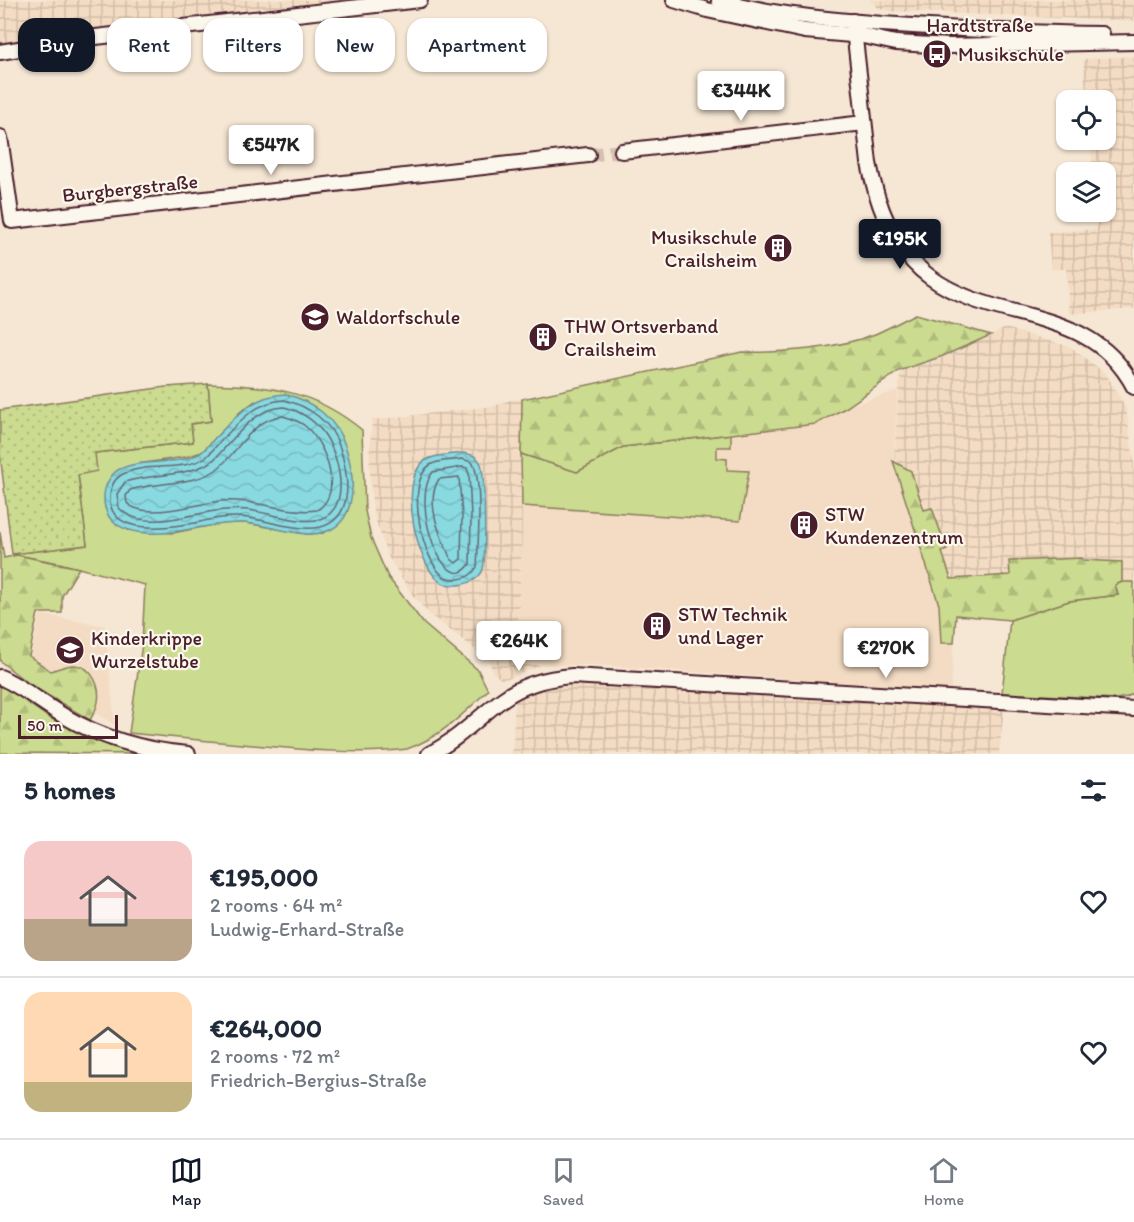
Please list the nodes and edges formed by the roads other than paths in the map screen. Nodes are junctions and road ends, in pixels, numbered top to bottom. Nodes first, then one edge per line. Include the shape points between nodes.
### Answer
1 (420, 0) edge
2 (674, 0) edge
3 (719, 0) edge
4 (857, 31) junction
5 (1134, 35) edge
6 (1134, 42) edge
7 (0, 52) edge
8 (864, 123) junction
9 (0, 137) edge
10 (622, 151) tunnel mouth
11 (588, 155) tunnel mouth
12 (1134, 387) edge
13 (0, 677) edge
14 (1134, 709) edge
15 (188, 754) edge
16 (429, 754) edge

1 - 7 street via 87,38
2 - 4 street via 805,31
3 - 4 street
4 - 5 street, Hardtstraße
4 - 6 street, Hardtstraße via 896,43 950,46
4 - 8 street
8 - 10 street
8 - 12 street via 879,204 914,263 952,290 1085,336 1118,363
9 - 11 street, Burgbergstraße via 12,221
13 - 15 street via 100,735 145,748
14 - 16 street via 572,676 524,687

